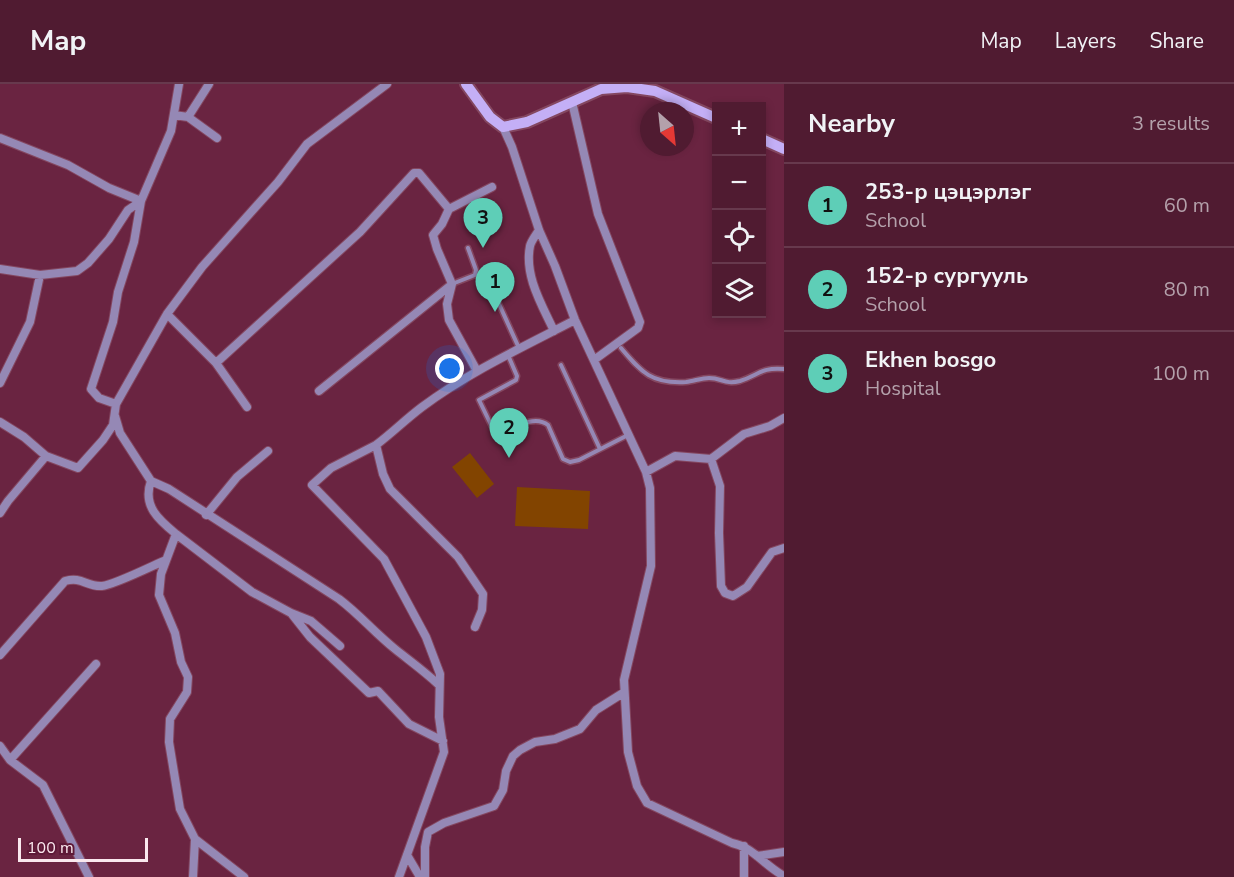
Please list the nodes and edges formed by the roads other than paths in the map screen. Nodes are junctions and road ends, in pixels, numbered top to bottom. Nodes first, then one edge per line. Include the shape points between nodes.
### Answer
1 (179, 84) edge
2 (209, 84) edge
3 (387, 84) edge
4 (466, 84) edge
5 (627, 85) edge
6 (657, 88) edge
7 (572, 102) junction
8 (174, 115) junction
9 (712, 116) edge
10 (188, 117) junction
11 (503, 127) junction
12 (0, 138) edge
13 (217, 138) dead end
14 (766, 141) edge
15 (784, 149) edge
16 (492, 186) dead end
17 (141, 201) junction
18 (449, 209) junction
19 (539, 230) junction
20 (468, 248) dead end
21 (0, 269) edge
22 (40, 276) junction
23 (489, 282) dead end
24 (452, 284) junction
25 (167, 314) junction
26 (575, 320) junction
27 (554, 331) junction
28 (621, 348) dead end
29 (520, 349) junction
30 (508, 355) junction
31 (594, 360) junction
32 (216, 363) junction
33 (561, 365) dead end
34 (784, 369) edge
35 (477, 371) junction
36 (0, 383) edge
37 (319, 391) dead end
38 (116, 404) junction
39 (247, 407) dead end
40 (114, 415) junction
41 (784, 418) edge
42 (0, 423) edge
43 (629, 435) junction
44 (376, 445) junction
45 (600, 450) junction
46 (268, 451) dead end
47 (46, 456) junction
48 (711, 459) junction
49 (646, 472) junction
50 (151, 482) junction
51 (0, 513) edge
52 (206, 514) junction
53 (176, 534) junction
54 (784, 548) edge
55 (166, 560) junction
56 (291, 613) junction
57 (475, 627) dead end
58 (340, 646) dead end
59 (0, 655) edge
60 (96, 664) dead end
61 (438, 684) junction
62 (623, 693) junction
63 (443, 741) junction
64 (0, 746) edge
65 (10, 760) junction
66 (195, 839) junction
67 (744, 846) junction
68 (784, 852) edge
69 (407, 855) junction
70 (757, 856) junction
71 (784, 876) edge
72 (89, 877) edge
73 (194, 877) edge
74 (244, 877) edge
75 (399, 877) edge
76 (420, 877) edge
77 (425, 877) edge
78 (744, 877) edge

1 - 8 street
2 - 10 street
3 - 25 street via 307,144
4 - 11 main road via 490,117
5 - 6 main road
5 - 7 main road via 601,89
6 - 9 main road
7 - 11 main road via 527,122
7 - 31 street via 598,214 640,322
8 - 10 street
8 - 17 street via 171,132
10 - 13 street
11 - 19 street
12 - 17 street via 68,165
14 - 15 main road
16 - 18 street
17 - 22 street via 128,210 88,263 77,271
17 - 38 street via 113,322 91,390 99,398
18 - 24 street via 433,235
18 - 32 street via 414,172 360,232
19 - 26 street
19 - 27 street via 530,244 532,283
20 - 24 lane via 475,274
21 - 22 street
22 - 36 street via 30,322
23 - 29 lane
24 - 35 street via 447,304 449,320
24 - 37 street
25 - 32 street
25 - 38 street
26 - 27 street
26 - 31 street
27 - 29 street
28 - 34 lane via 640,370 655,380 672,383 709,378 727,383 771,368
29 - 30 street
30 - 35 street
30 - 45 lane via 516,380 479,400 495,433 536,419 548,425 563,459 579,460
31 - 43 street
32 - 39 street
33 - 45 lane
35 - 44 street via 423,406
38 - 40 street
40 - 47 street via 113,426 78,468
40 - 50 street via 120,433
41 - 48 street via 744,434
42 - 47 street
43 - 45 lane
43 - 49 street
44 - 57 street via 390,489 458,557 483,594
44 - 61 street via 331,468 312,485 384,559 426,638 440,674
46 - 52 street via 237,477
47 - 51 street
48 - 49 street via 675,456
48 - 54 street via 720,486 720,570 725,592 733,596 747,587 772,552
49 - 62 street via 650,488 651,566
50 - 52 street via 169,489
50 - 53 street via 147,492 150,507 160,522
52 - 61 street via 339,599
53 - 55 street
53 - 56 street via 252,592
55 - 59 street via 104,586 75,578 65,581
55 - 66 street via 159,595 188,676 187,692 170,719 169,741 180,809
56 - 58 street via 311,621
56 - 63 street via 310,638 369,693 378,691 409,724
60 - 65 street
61 - 63 street
62 - 67 street via 628,752 637,786 647,803
62 - 77 street via 596,710 580,729 536,742 513,756 494,806 428,832
63 - 69 street via 441,763
64 - 65 street
65 - 72 street via 43,785
66 - 73 street
66 - 74 street
67 - 70 street
67 - 78 street
68 - 70 street
69 - 75 street
69 - 76 street
70 - 71 street

